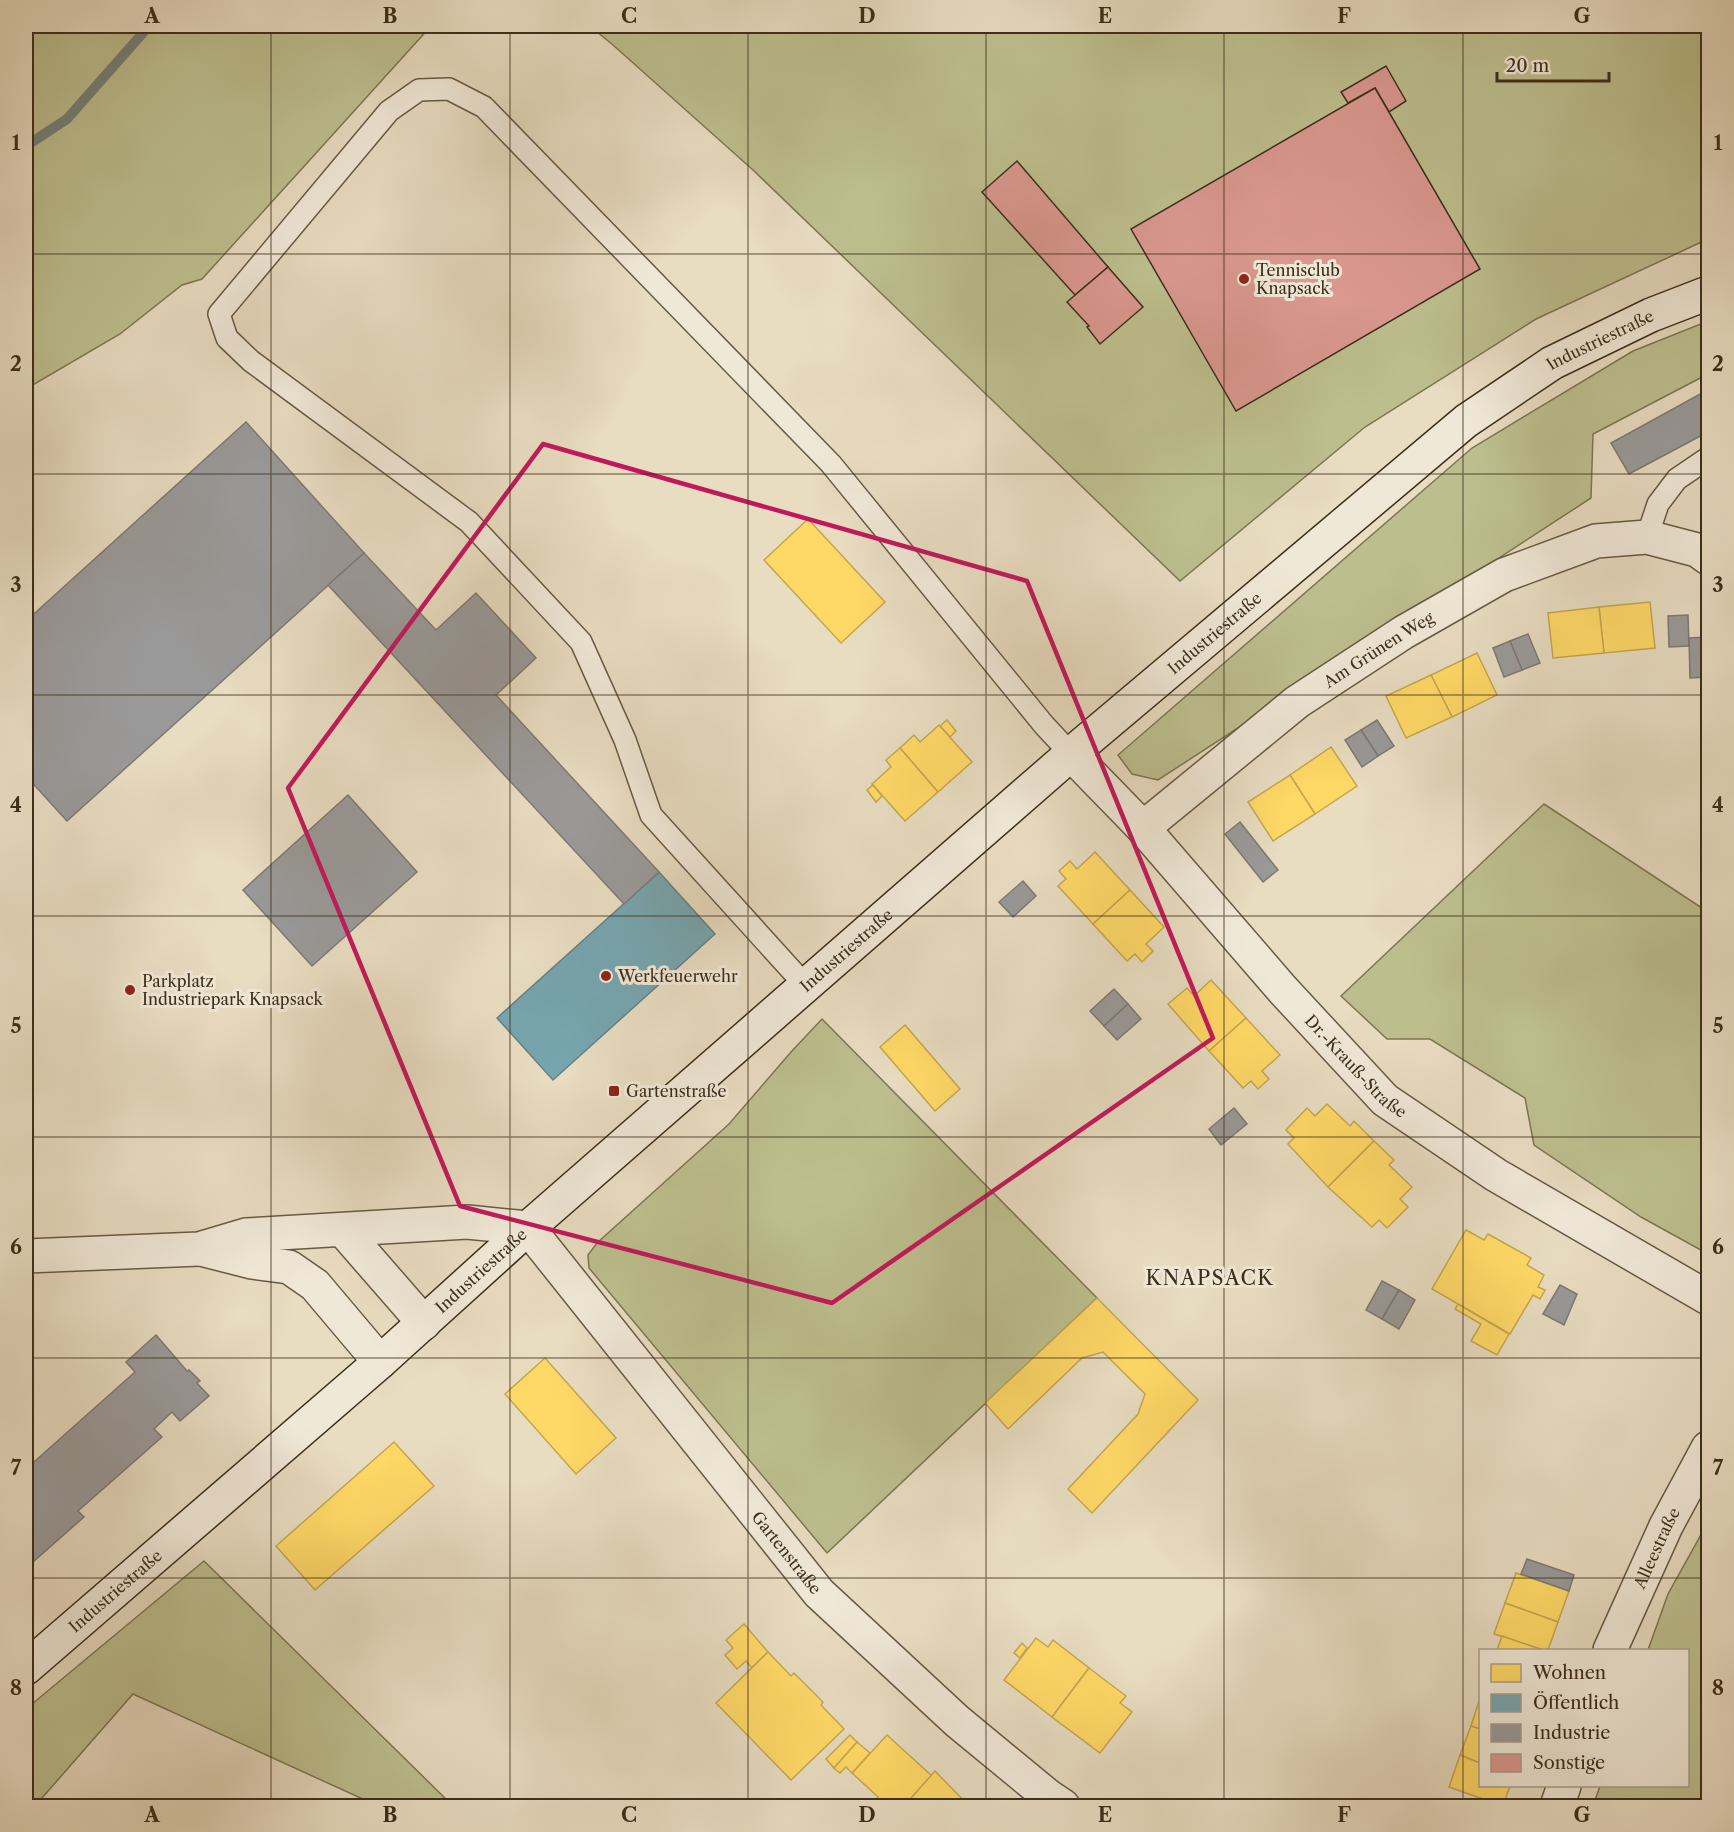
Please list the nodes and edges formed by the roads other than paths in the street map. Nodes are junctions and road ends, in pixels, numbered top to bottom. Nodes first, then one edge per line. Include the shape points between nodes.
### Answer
1 (1708, 293) edge
2 (1708, 458) edge
3 (1647, 537) junction
4 (1708, 558) edge
5 (1071, 754) junction
6 (1143, 828) junction
7 (805, 985) junction
8 (528, 1228) junction
9 (343, 1230) junction
10 (199, 1249) junction
11 (26, 1256) edge
12 (1708, 1298) edge
13 (424, 1323) junction
14 (380, 1362) junction
15 (1708, 1448) edge
16 (1610, 1649) edge
17 (26, 1668) edge
18 (1563, 1787) edge
19 (1063, 1806) edge
20 (1557, 1806) edge

1 - 5 street, Industriestraße via 1651,315 1552,363 1466,421
2 - 3 lane via 1677,479 1658,504
3 - 4 street, Am Grünen Weg via 1697,549
3 - 6 street, Am Grünen Weg via 1596,541 1504,575 1404,632 1297,702
5 - 6 street, Dr.-Krauß-Straße
5 - 7 street, Industriestraße
5 - 7 lane via 831,464 484,106 449,89 419,90 388,111 219,314 227,338 251,361 469,522 581,642 625,740 651,815
6 - 12 street, Dr.-Krauß-Straße via 1283,990 1385,1100 1496,1175
7 - 8 street, Industriestraße
8 - 9 street via 466,1222
8 - 13 street, Industriestraße
8 - 19 street, Gartenstraße via 819,1593 957,1721
9 - 10 street via 246,1235
9 - 13 street
10 - 11 street
10 - 14 street via 289,1267 315,1285
13 - 14 street, Industriestraße
14 - 17 street, Industriestraße
15 - 16 street, Alleestraße via 1666,1526
18 - 20 street

